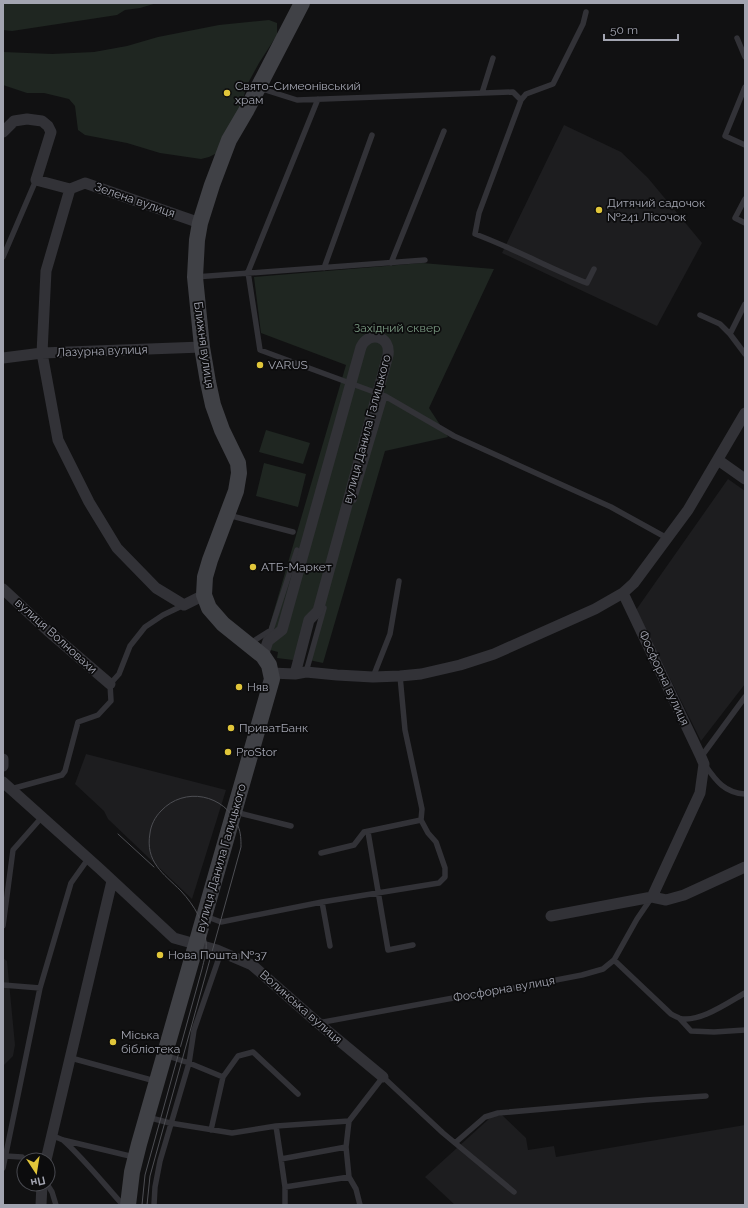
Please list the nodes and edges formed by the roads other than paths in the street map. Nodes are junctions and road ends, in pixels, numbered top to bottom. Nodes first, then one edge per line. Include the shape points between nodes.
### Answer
1 (302, 3) edge
2 (586, 12) dead end
3 (737, 38) dead end
4 (745, 57) edge
5 (493, 58) dead end
6 (745, 87) edge
7 (258, 88) junction
8 (482, 93) junction
9 (318, 99) junction
10 (520, 100) junction
11 (444, 131) dead end
12 (3, 132) edge
13 (372, 136) dead end
14 (745, 145) edge
15 (36, 180) junction
16 (70, 189) junction
17 (745, 199) edge
18 (200, 223) junction
19 (745, 223) edge
20 (3, 257) edge
21 (425, 260) dead end
22 (391, 263) junction
23 (324, 268) junction
24 (594, 269) dead end
25 (248, 272) junction
26 (195, 277) junction
27 (745, 304) edge
28 (700, 315) dead end
29 (730, 334) junction
30 (202, 347) junction
31 (42, 354) junction
32 (745, 354) edge
33 (3, 358) edge
34 (351, 384) junction
35 (381, 395) junction
36 (745, 413) edge
37 (718, 460) junction
38 (745, 479) edge
39 (227, 514) junction
40 (293, 532) dead end
41 (667, 538) junction
42 (296, 550) dead end
43 (399, 581) dead end
44 (3, 589) edge
45 (623, 593) junction
46 (204, 595) junction
47 (184, 605) junction
48 (248, 645) junction
49 (263, 656) junction
50 (306, 672) junction
51 (271, 673) junction
52 (295, 674) junction
53 (400, 676) junction
54 (373, 677) junction
55 (110, 684) junction
56 (745, 697) edge
57 (3, 758) edge
58 (702, 760) junction
59 (3, 766) edge
60 (7, 786) edge
61 (745, 794) edge
62 (234, 812) junction
63 (42, 817) junction
64 (422, 820) junction
65 (291, 826) dead end
66 (368, 832) junction
67 (321, 853) dead end
68 (88, 859) junction
69 (745, 867) edge
70 (112, 881) junction
71 (379, 893) junction
72 (652, 897) junction
73 (322, 902) junction
74 (205, 916) junction
75 (551, 916) dead end
76 (3, 926) edge
77 (196, 945) junction
78 (413, 945) dead end
79 (330, 946) dead end
80 (221, 952) junction
81 (614, 960) junction
82 (3, 985) edge
83 (40, 988) junction
84 (745, 993) edge
85 (680, 1019) junction
86 (318, 1023) junction
87 (745, 1030) edge
88 (165, 1055) junction
89 (70, 1058) junction
90 (189, 1063) junction
91 (223, 1077) junction
92 (383, 1077) junction
93 (157, 1082) junction
94 (298, 1094) dead end
95 (706, 1096) dead end
96 (147, 1117) junction
97 (349, 1120) junction
98 (170, 1123) junction
99 (276, 1126) junction
100 (211, 1130) junction
101 (51, 1135) junction
102 (62, 1140) junction
103 (455, 1143) junction
104 (346, 1147) junction
105 (47, 1152) edge
106 (5, 1156) junction
107 (16, 1157) edge
108 (136, 1157) junction
109 (281, 1159) junction
110 (3, 1168) edge
111 (349, 1177) junction
112 (285, 1187) junction
113 (42, 1192) edge
114 (52, 1192) edge
115 (514, 1192) dead end
116 (41, 1205) edge
117 (56, 1205) edge
118 (123, 1205) edge
119 (128, 1205) edge
120 (154, 1205) edge
121 (285, 1205) edge
122 (360, 1205) edge

1 - 7 street, Ближня вулиця
2 - 10 lane via 583,24 553,84 526,94
3 - 4 lane
5 - 8 lane
6 - 14 lane via 725,136
7 - 9 lane via 297,100
7 - 18 street, Ближня вулиця via 229,140
8 - 9 lane
8 - 10 lane via 513,92
9 - 25 lane
10 - 24 lane via 479,213 475,234 587,283
11 - 22 lane
12 - 15 street via 14,121 27,119 48,126 51,132
13 - 23 lane
15 - 16 street, Зелена вулиця
15 - 20 lane
16 - 18 street, Зелена вулиця via 86,183
16 - 31 street via 46,271
17 - 19 lane via 735,218
18 - 26 street, Ближня вулиця
21 - 22 lane
22 - 23 lane
23 - 25 lane
25 - 26 lane
25 - 34 lane via 260,350
26 - 30 street, Ближня вулиця
27 - 29 lane
28 - 29 lane via 720,324
29 - 32 lane
30 - 31 street, Лазурна вулиця
30 - 39 street, Ближня вулиця via 213,405 238,464 236,491
31 - 33 street, Лазурна вулиця
31 - 47 street via 58,440 89,502 117,548 156,588
34 - 35 lane
34 - 35 street, вулиця Данила Галицького via 363,343 370,338 379,338 386,343 389,351
34 - 49 street, вулиця Данила Галицького via 282,630 268,640
35 - 41 lane via 454,436 612,507
35 - 50 lane
35 - 52 street, вулиця Данила Галицького via 318,611 309,620
36 - 37 street
37 - 38 street
37 - 41 street via 688,510
39 - 40 lane
39 - 46 street, Ближня вулиця via 208,566
41 - 45 street via 634,583
42 - 48 lane via 271,630
43 - 54 lane via 390,634
44 - 55 street, вулиця Волновахи
45 - 53 street via 595,609 494,654 460,665
45 - 58 street, Фосфорна вулиця
46 - 47 street
46 - 48 street via 209,608 223,624
47 - 55 lane via 145,627 130,646 118,674
48 - 49 street
49 - 51 street
50 - 52 street
50 - 54 street
51 - 52 street
51 - 62 street, вулиця Данила Галицького via 272,679
53 - 54 street
53 - 64 lane via 404,730 422,809
55 - 60 lane via 111,701 98,715 78,722 62,775
56 - 58 lane
57 - 59 street
58 - 61 lane, Фосфорна вулиця via 716,782 727,790
58 - 72 street via 700,793
60 - 63 street, Волинська вулиця
62 - 65 lane
62 - 74 street, вулиця Данила Галицького
63 - 68 street, Волинська вулиця
63 - 76 lane via 13,850
64 - 66 lane
64 - 71 lane via 436,842 445,868 445,877 439,883
66 - 67 lane via 364,832 354,845
66 - 71 lane
68 - 70 street, Волинська вулиця
68 - 83 lane via 71,883
69 - 72 street via 684,895 666,900
70 - 77 street, Волинська вулиця via 174,938
70 - 89 street
71 - 73 lane
71 - 78 lane via 388,950
72 - 75 street
72 - 81 lane
73 - 74 lane via 221,922
73 - 79 lane
74 - 77 street, вулиця Данила Галицького
77 - 80 street, Волинська вулиця
77 - 88 street, вулиця Данила Галицького
80 - 86 street, Волинська вулиця via 252,965
80 - 90 lane via 194,1030
81 - 85 lane via 671,1014
81 - 86 lane, Фосфорна вулиця via 603,968 582,975
82 - 83 lane
83 - 106 lane
84 - 85 lane via 703,1016
85 - 87 lane via 691,1031
86 - 92 street, Волинська вулиця
88 - 90 lane
88 - 93 street, вулиця Данила Галицького
89 - 93 lane
89 - 101 street
90 - 91 lane
90 - 98 lane
91 - 94 lane via 238,1056 253,1052
91 - 100 lane
92 - 97 lane
92 - 103 lane, Волинська вулиця
93 - 96 street, вулиця Данила Галицького
95 - 103 lane via 498,1113 485,1118
96 - 98 lane
96 - 108 street, вулиця Данила Галицького
97 - 99 lane
97 - 104 lane
98 - 100 lane
98 - 120 lane via 155,1187
99 - 100 lane via 232,1134
99 - 109 lane
101 - 102 lane
101 - 105 street
102 - 108 lane
102 - 118 lane via 79,1155
103 - 115 lane, Волинська вулиця
104 - 109 lane
104 - 111 lane
106 - 107 lane
106 - 110 lane
108 - 119 street, вулиця Данила Галицького
109 - 112 lane
111 - 112 lane
111 - 122 lane via 356,1189
112 - 121 lane
113 - 116 street
114 - 117 lane

